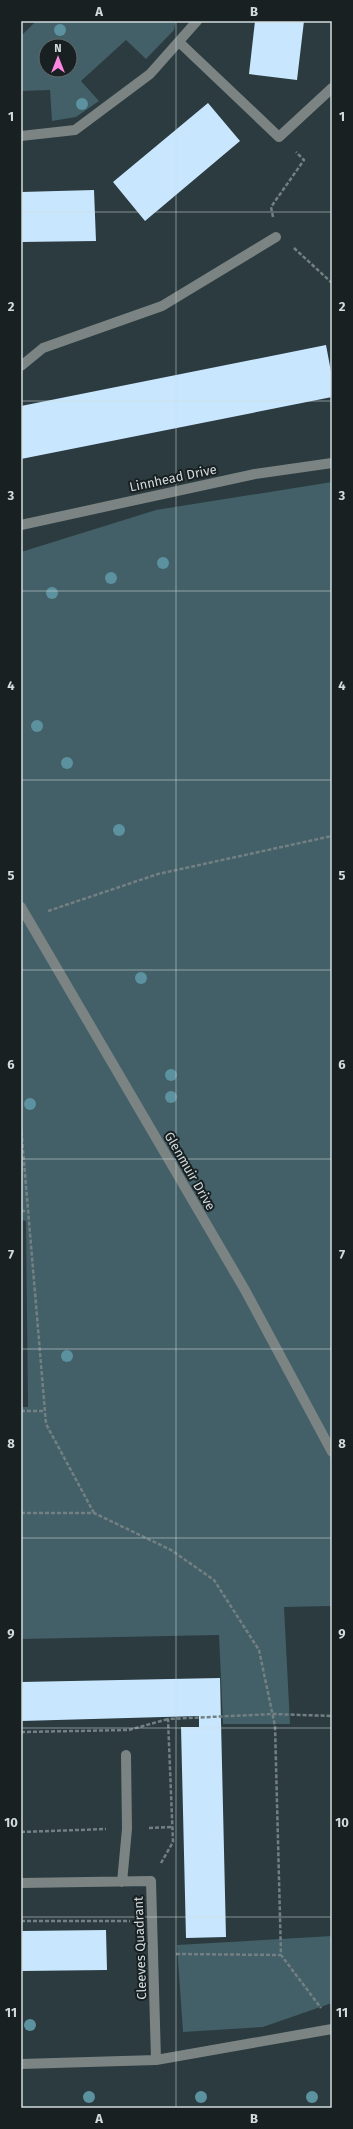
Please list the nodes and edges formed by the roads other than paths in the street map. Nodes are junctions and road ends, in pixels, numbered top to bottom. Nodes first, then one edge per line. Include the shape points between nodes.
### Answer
1 (197, 21) edge
2 (179, 42) junction
3 (332, 88) edge
4 (21, 136) edge
5 (276, 237) road end
6 (21, 366) edge
7 (332, 463) edge
8 (21, 525) edge
9 (21, 907) edge
10 (332, 1452) edge
11 (126, 1755) dead end
12 (122, 1882) junction
13 (21, 1883) edge
14 (332, 2029) edge
15 (156, 2060) junction
16 (21, 2064) edge

1 - 2 street
2 - 3 street via 279,137
2 - 4 street via 150,74 75,130
5 - 6 street via 162,306 43,348
7 - 8 street, Linnhead Drive via 255,474
9 - 10 street, Glenmuir Drive via 245,1290
11 - 12 street via 127,1829
12 - 13 street, Cleeves Quadrant
12 - 15 street, Cleeves Quadrant via 151,1881
14 - 15 street
15 - 16 street

